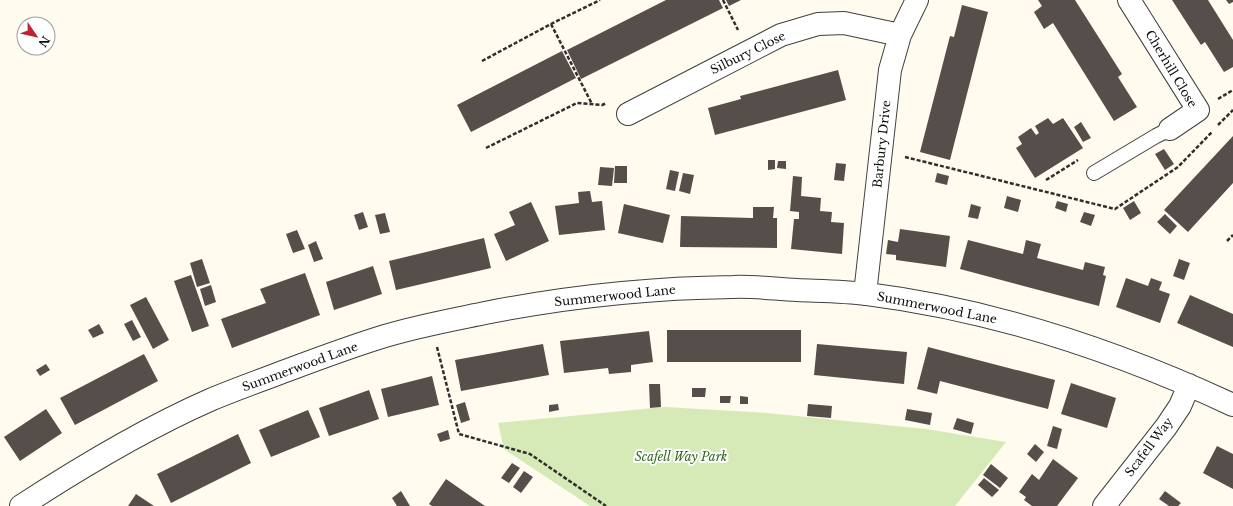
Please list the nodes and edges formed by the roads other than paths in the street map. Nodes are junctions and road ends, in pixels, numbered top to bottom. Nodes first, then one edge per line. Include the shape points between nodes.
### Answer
1 (917, 0) edge
2 (1129, 0) edge
3 (900, 35) junction
4 (628, 114) road end
5 (1170, 129) joint
6 (1094, 173) road end
7 (865, 294) junction
8 (1189, 385) junction
9 (1233, 405) edge
10 (20, 506) edge
11 (1104, 506) edge

1 - 3 street, Barbury Drive
2 - 5 street, Cherhill Close via 1198,110
3 - 4 street, Silbury Close via 844,23 818,24 781,35
3 - 7 street, Barbury Drive via 890,70
5 - 6 lane
7 - 8 street, Summerwood Lane via 993,317 1091,346
7 - 10 street, Summerwood Lane via 736,287 636,291 530,304 431,324 384,336 213,399 150,430
8 - 9 street, Summerwood Lane
8 - 11 street, Scafell Way via 1180,406 1166,427

